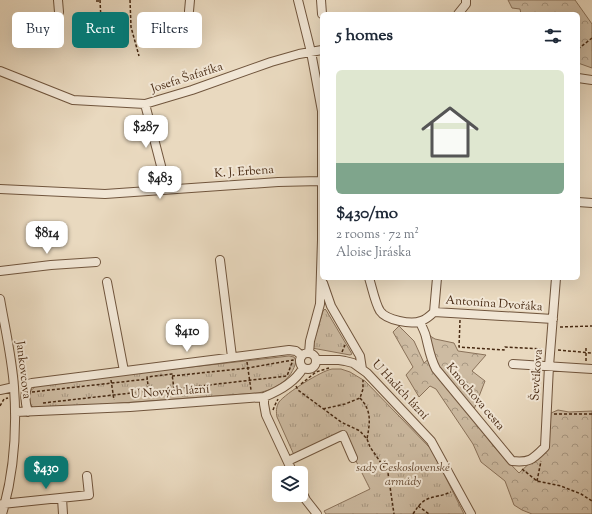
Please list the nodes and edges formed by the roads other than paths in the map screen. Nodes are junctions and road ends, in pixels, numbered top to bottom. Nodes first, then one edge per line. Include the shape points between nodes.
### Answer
1 (58, 0) edge
2 (190, 0) edge
3 (298, 0) edge
4 (321, 0) edge
5 (466, 2) edge
6 (190, 11) dead end
7 (59, 12) dead end
8 (322, 12) edge
9 (459, 12) edge
10 (320, 50) edge
11 (311, 52) junction
12 (0, 71) edge
13 (580, 78) edge
14 (592, 80) edge
15 (320, 100) edge
16 (145, 104) junction
17 (320, 181) edge
18 (0, 189) edge
19 (167, 189) junction
20 (580, 202) edge
21 (592, 203) edge
22 (220, 260) dead end
23 (96, 262) dead end
24 (0, 272) edge
25 (321, 280) edge
26 (322, 280) edge
27 (370, 280) edge
28 (437, 280) edge
29 (556, 280) edge
30 (107, 282) dead end
31 (0, 299) edge
32 (434, 312) junction
33 (553, 319) junction
34 (420, 322) junction
35 (306, 355) junction
36 (232, 357) junction
37 (316, 360) junction
38 (513, 364) dead end
39 (549, 366) junction
40 (303, 368) junction
41 (362, 369) junction
42 (589, 369) edge
43 (124, 371) junction
44 (28, 384) junction
45 (14, 385) junction
46 (0, 390) edge
47 (264, 397) junction
48 (16, 412) junction
49 (28, 412) junction
50 (353, 458) dead end
51 (290, 460) junction
52 (524, 463) joint
53 (291, 466) edge
54 (87, 476) dead end
55 (62, 498) junction
56 (307, 502) edge
57 (3, 504) edge
58 (313, 513) edge
59 (2, 514) edge
60 (63, 514) edge
61 (471, 514) edge

1 - 7 street
2 - 6 street
3 - 11 street
4 - 8 street
5 - 9 street
10 - 11 street, Josefa Šafaříka
11 - 15 street
11 - 16 street, Josefa Šafaříka via 271,62
12 - 16 street, Josefa Šafaříka via 73,100
13 - 14 street
16 - 19 street
17 - 19 street, K. J. Erbena
18 - 19 street, K. J. Erbena via 105,194
20 - 21 street
22 - 36 street
23 - 24 street
25 - 35 street via 320,304
26 - 41 street, U Hadích lázní via 331,306 360,356
27 - 34 street via 380,311 385,316 392,320
28 - 32 street
29 - 33 street, Ševčíkova
30 - 43 street
31 - 45 street, Jankovcova
32 - 33 street, Antonína Dvořáka
32 - 34 street
33 - 39 street, Ševčíkova
34 - 52 street, Kmochova cesta via 436,369 512,462
35 - 36 street, U Nových lázní via 289,350
35 - 37 street, U Nových lázní via 315,357
35 - 40 street via 300,363
36 - 43 street, U Nových lázní
37 - 40 street, U Nových lázní via 312,368
37 - 41 street via 339,360 353,363
38 - 39 street
39 - 42 street
39 - 52 street, Ševčíkova via 545,447 535,458
40 - 47 street, U Nových lázní via 294,384
41 - 61 street, U Hadích lázní via 431,441
43 - 44 street, U Nových lázní
44 - 45 street, U Nových lázní
44 - 49 street via 25,392
45 - 46 street, U Nových lázní
45 - 48 street, Jankovcova
47 - 49 street, U Nových lázní
47 - 51 street via 266,415
48 - 49 street, U Nových lázní
48 - 57 street, Jankovcova via 10,484
50 - 51 street via 342,435
51 - 53 street
54 - 55 street via 89,495
55 - 57 street
55 - 60 street
56 - 58 street
57 - 59 street, Jankovcova

